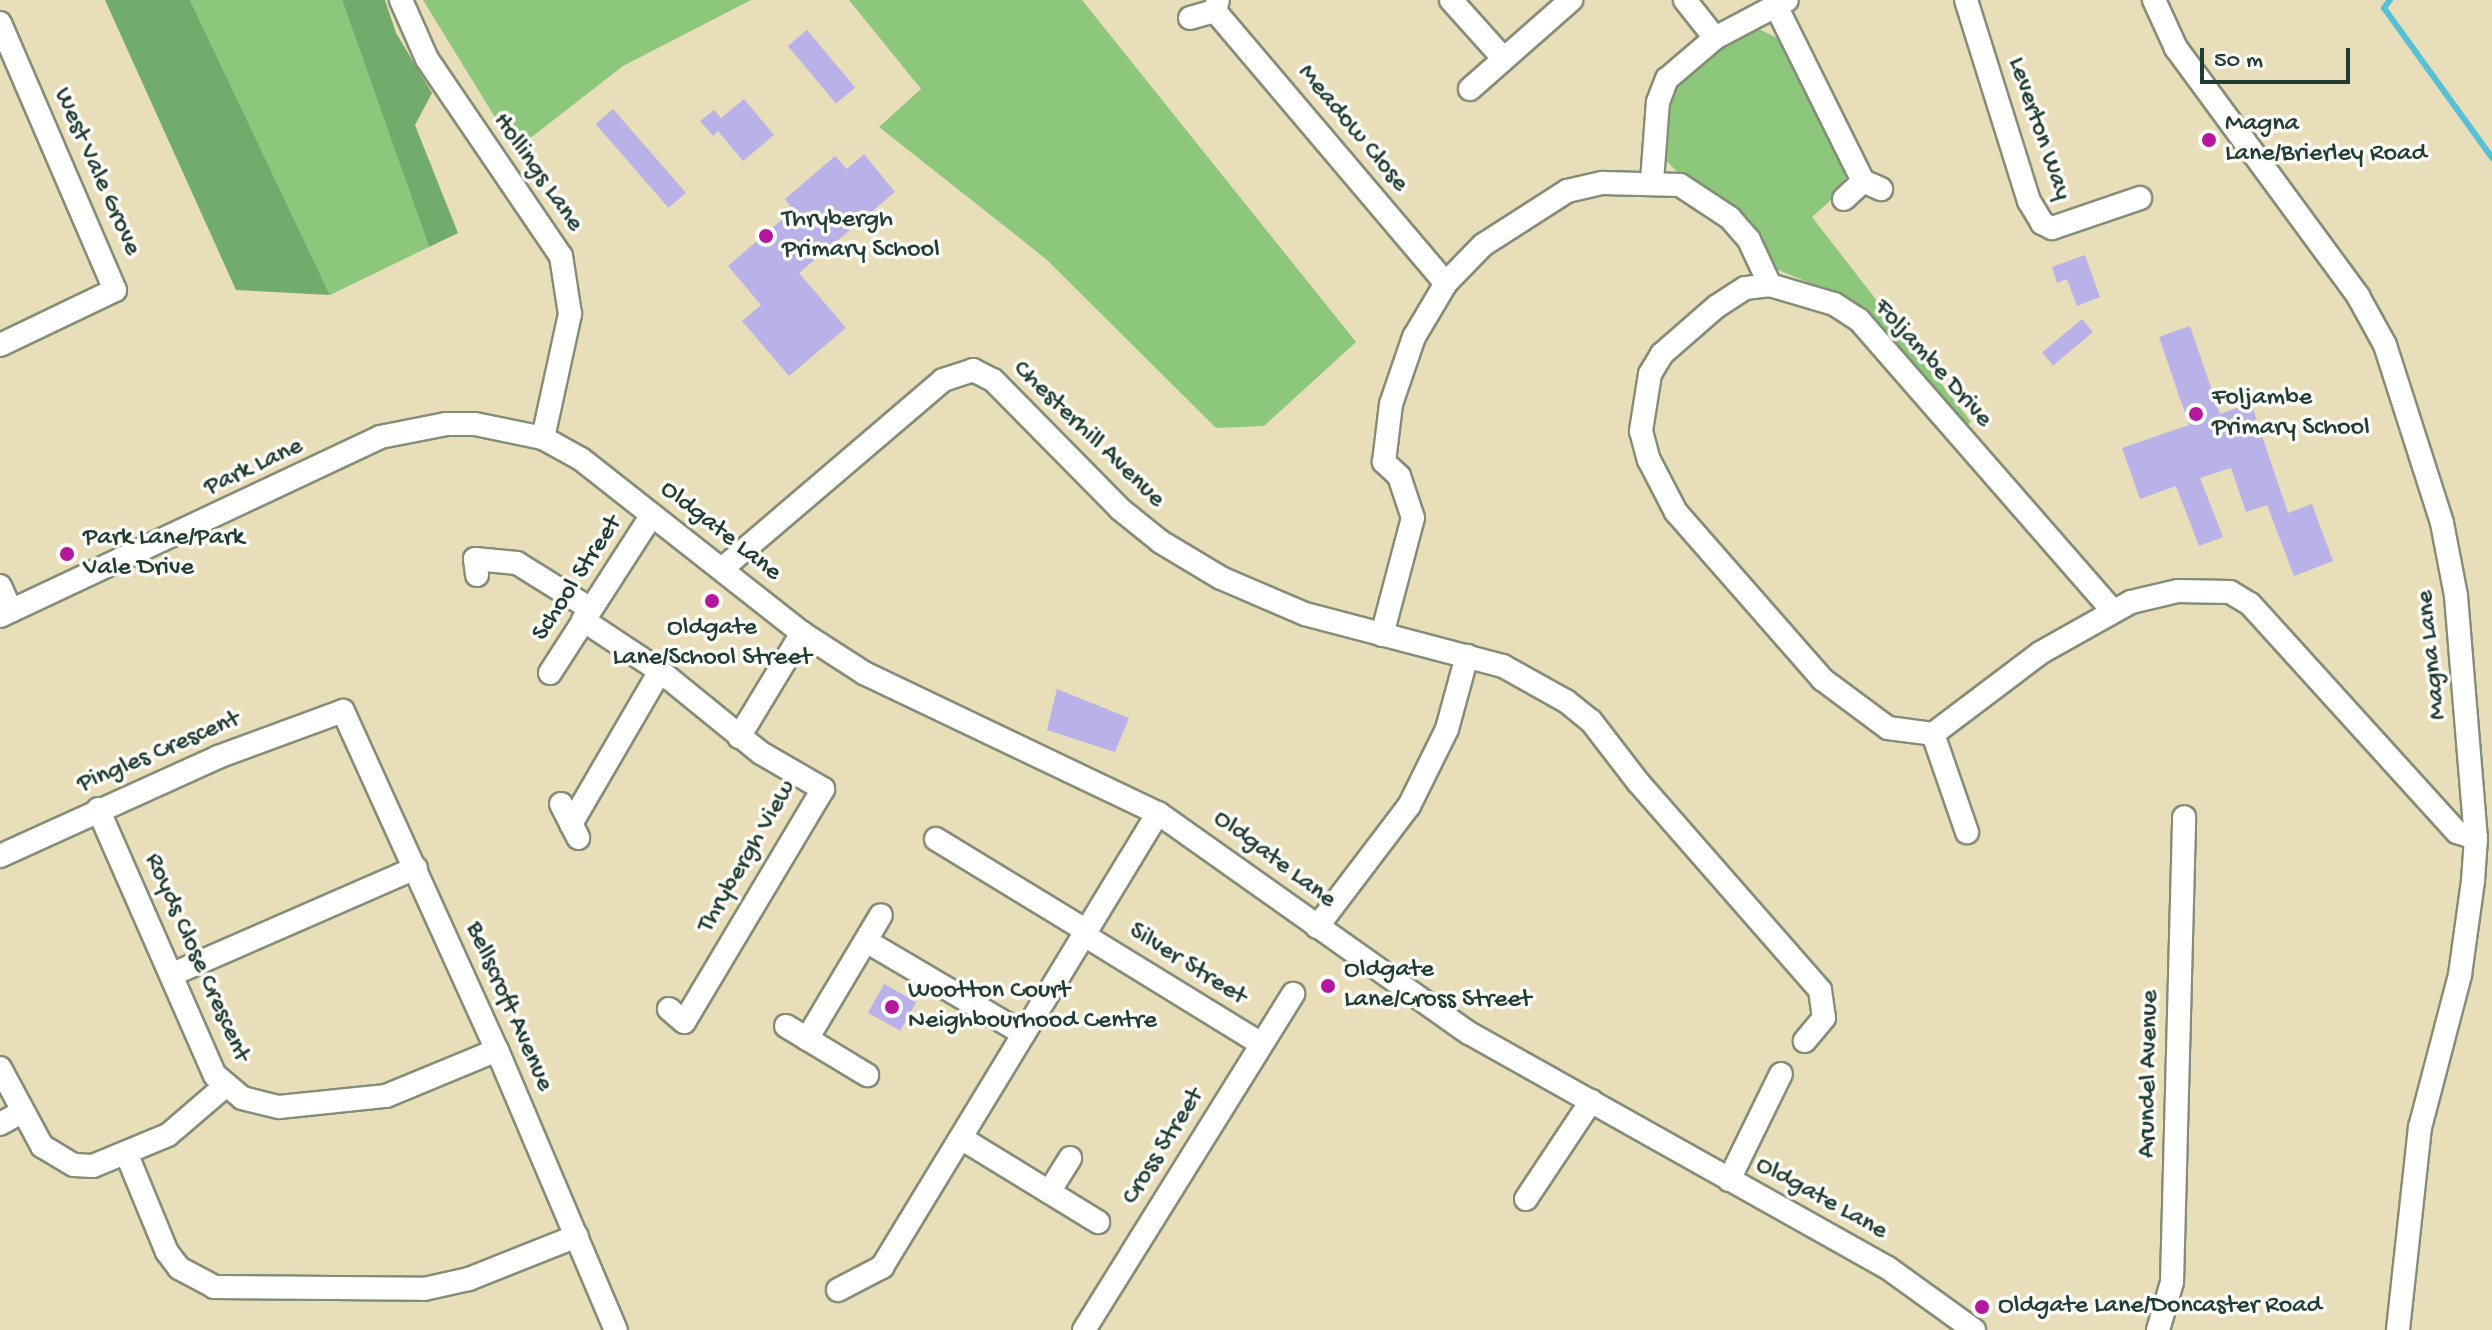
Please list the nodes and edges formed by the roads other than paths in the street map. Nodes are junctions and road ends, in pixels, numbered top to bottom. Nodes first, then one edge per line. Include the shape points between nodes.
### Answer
1 (401, 0) edge
2 (1451, 0) edge
3 (1571, 0) edge
4 (1685, 0) edge
5 (1966, 0) edge
6 (2154, 0) edge
7 (1781, 3) edge
8 (1217, 6) edge
9 (1190, 18) dead end
10 (0, 23) edge
11 (1715, 38) junction
12 (6, 50) edge
13 (1504, 59) junction
14 (1470, 89) dead end
15 (1652, 181) junction
16 (2140, 198) dead end
17 (1844, 199) dead end
18 (1446, 283) junction
19 (1770, 285) junction
20 (0, 345) edge
21 (543, 438) junction
22 (652, 515) junction
23 (723, 568) junction
24 (477, 575) dead end
25 (0, 586) edge
26 (2112, 610) junction
27 (5, 613) edge
28 (586, 614) junction
29 (802, 633) junction
30 (1382, 635) junction
31 (1467, 656) junction
32 (660, 671) junction
33 (550, 673) dead end
34 (343, 711) joint
35 (1933, 734) junction
36 (739, 737) junction
37 (98, 809) junction
38 (1158, 813) junction
39 (2184, 817) dead end
40 (570, 822) dead end
41 (1967, 832) dead end
42 (2476, 838) junction
43 (936, 839) dead end
44 (0, 856) edge
45 (416, 868) junction
46 (881, 915) dead end
47 (1317, 927) junction
48 (1086, 933) junction
49 (866, 941) junction
50 (173, 974) junction
51 (1293, 994) dead end
52 (669, 1009) dead end
53 (786, 1026) dead end
54 (1024, 1034) junction
55 (807, 1039) junction
56 (1805, 1041) dead end
57 (1261, 1044) junction
58 (497, 1050) junction
59 (0, 1068) edge
60 (1781, 1074) dead end
61 (867, 1075) dead end
62 (225, 1086) junction
63 (1591, 1101) junction
64 (22, 1112) junction
65 (0, 1124) edge
66 (961, 1138) junction
67 (127, 1155) junction
68 (1070, 1158) dead end
69 (1729, 1180) junction
70 (1049, 1192) junction
71 (1526, 1199) dead end
72 (1098, 1222) dead end
73 (577, 1236) junction
74 (838, 1290) dead end
75 (616, 1330) edge
76 (1084, 1330) edge
77 (1974, 1330) edge
78 (2158, 1330) edge
79 (2398, 1330) edge

1 - 21 street, Hollings Lane via 427,59 561,256 570,314
2 - 13 street
3 - 13 street
4 - 11 street
5 - 16 street, Leverton Way via 2029,201 2042,223 2052,228
6 - 42 street, Magna Lane via 2176,48 2358,296 2385,345 2442,523 2456,596
7 - 11 street
7 - 17 street via 1872,185
8 - 9 street, Meadow Close
8 - 18 street, Meadow Close
10 - 12 street
11 - 15 street via 1667,79 1658,102
12 - 20 street, West Vale Grove via 115,290
13 - 14 street
15 - 18 street via 1567,191 1483,245
15 - 19 street via 1680,185 1730,218 1749,240
18 - 30 street via 1414,337 1391,404 1384,462 1399,476 1413,518
19 - 26 street, Foljambe Drive via 1834,304 1859,320
19 - 35 street via 1745,288 1662,354 1642,401 1641,431 1649,460 1676,512 1822,679 1888,728 1907,735
21 - 22 street, Oldgate Lane via 581,459
21 - 27 street, Park Lane via 461,424 380,437
22 - 23 street, Oldgate Lane
22 - 28 street, School Street
23 - 29 street, Oldgate Lane
23 - 30 street, Chesterhill Avenue via 943,380 973,370 993,380 1089,479 1161,542 1221,578 1305,614
24 - 28 street, Thrybergh View via 475,559 517,563
25 - 27 street
26 - 35 street via 2040,653
26 - 42 street via 2192,590 2230,592 2250,604 2457,832
28 - 32 street, Thrybergh View
28 - 33 street, School Street
29 - 36 street
29 - 38 street, Oldgate Lane via 925,705
30 - 31 street, Chesterhill Avenue
31 - 47 street via 1447,729 1416,795
31 - 56 street, Chesterhill Avenue via 1533,680 1591,721 1820,990 1824,1018
32 - 36 street, Thrybergh View
32 - 40 street
34 - 37 street, Pingles Crescent
34 - 45 street, Bellscroft Avenue
35 - 41 street
36 - 52 street, Thrybergh View via 823,789 684,1022
37 - 44 street, Pingles Crescent
37 - 50 street, Royds Close Crescent
38 - 47 street, Oldgate Lane
38 - 48 street, Silver Street
39 - 78 street, Arundel Avenue via 2172,1282
42 - 79 street, Magna Lane via 2460,975 2420,1127
43 - 48 street
45 - 50 street
45 - 58 street, Bellscroft Avenue
46 - 49 street
47 - 63 street, Oldgate Lane via 1469,1033
48 - 54 street, Silver Street
48 - 57 street, Silver Street
49 - 54 street
49 - 55 street
50 - 62 street, Royds Close Crescent via 215,1075
51 - 57 street, Cross Street
53 - 55 street
54 - 66 street, Silver Street
55 - 61 street
57 - 76 street, Cross Street
58 - 62 street, Royds Close Crescent via 386,1096 343,1103 261,1105
58 - 73 street, Bellscroft Avenue
59 - 64 street
60 - 69 street
62 - 67 street via 168,1135
63 - 69 street, Oldgate Lane
63 - 71 street
64 - 65 street
64 - 67 street via 42,1146 74,1165 93,1166
66 - 70 street
66 - 74 street, Silver Street via 882,1267
67 - 73 street via 167,1252 179,1268 214,1287 424,1289 469,1279
68 - 70 street
69 - 77 street, Oldgate Lane via 1888,1268
70 - 72 street
73 - 75 street, Bellscroft Avenue

